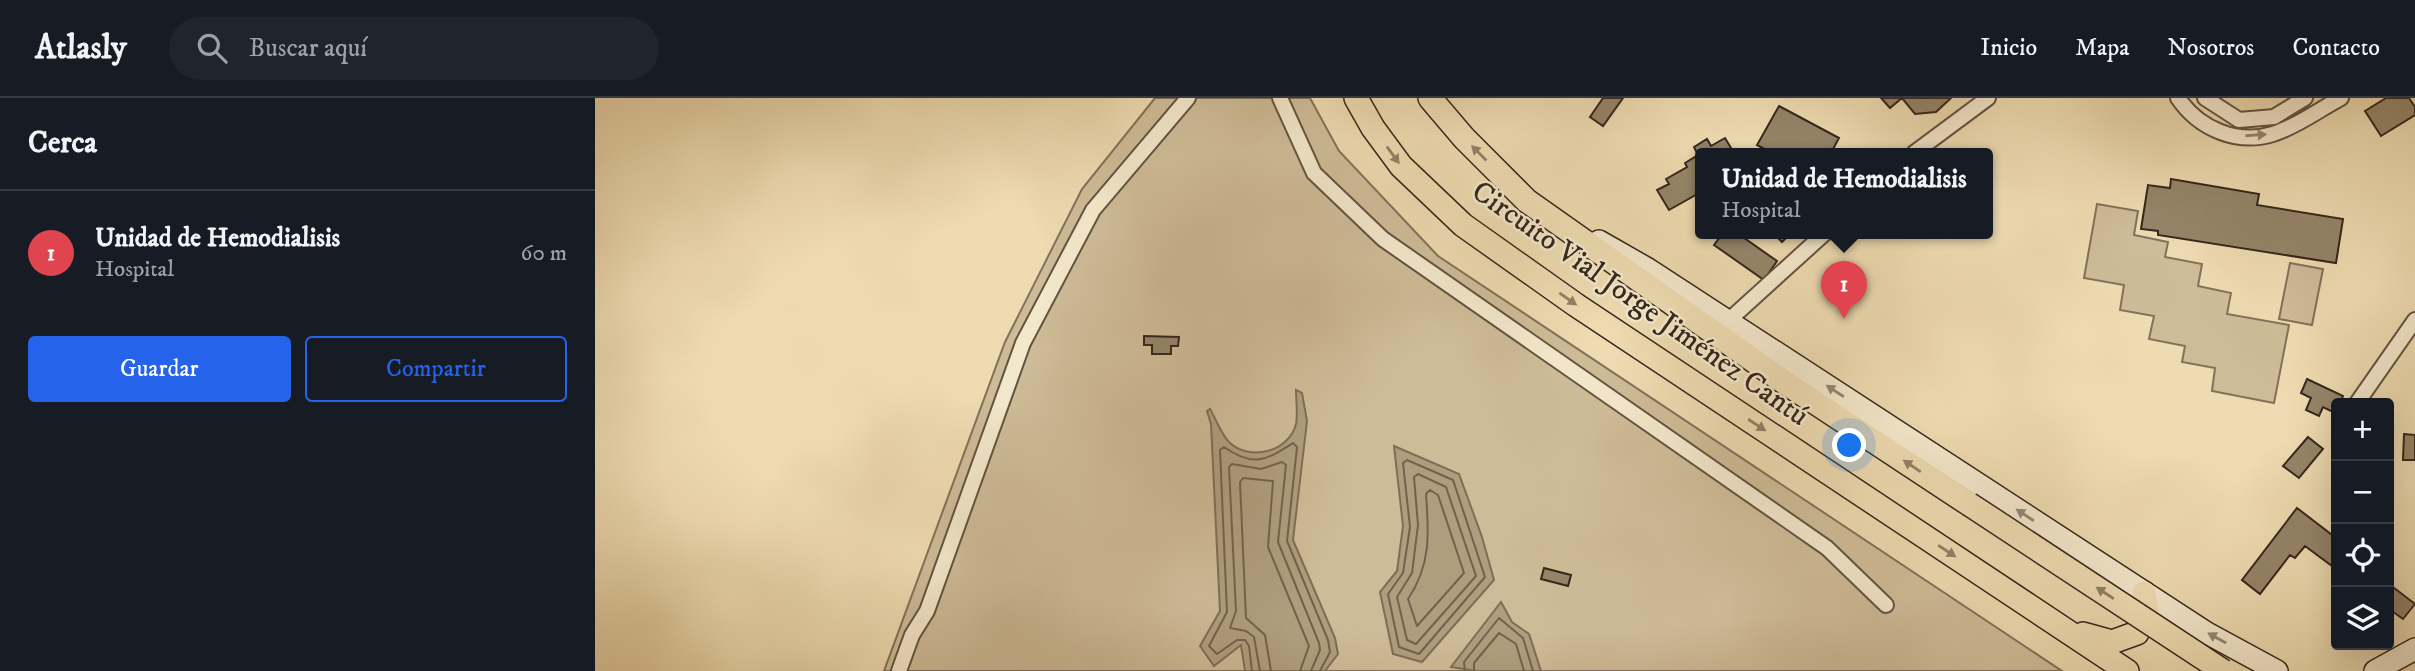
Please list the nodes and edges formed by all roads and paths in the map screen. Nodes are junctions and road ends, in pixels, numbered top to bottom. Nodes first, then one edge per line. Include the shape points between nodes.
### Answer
1 (1188, 98) edge
2 (1280, 98) edge
3 (1356, 98) edge
4 (1430, 98) edge
5 (1988, 98) edge
6 (2178, 98) edge
7 (2205, 98) edge
8 (2305, 98) edge
9 (2341, 98) edge
10 (1921, 148) edge
11 (1527, 201) junction
12 (1818, 239) edge
13 (2415, 320) edge
14 (1728, 321) junction
15 (2360, 398) edge
16 (2144, 593) junction
17 (1887, 605) dead end
18 (2064, 628) junction
19 (2415, 649) edge
20 (2415, 665) edge
21 (899, 671) edge
22 (2127, 671) edge
23 (2223, 671) edge
24 (2277, 671) edge
25 (2375, 671) edge
26 (2410, 671) edge

1 - 21 street via 1093,210 1023,343 926,611
2 - 17 street via 1314,173 1383,239 1827,548
3 -> 18 main road, Circuito Vial Jorge Jiménez Cantú via 1401,166 1463,225 1576,305
11 -> 4 main road, Circuito Vial Jorge Jiménez Cantú
5 - 10 street
6 -> 9 street via 2191,117 2232,137 2273,134
7 - 8 street via 2239,120 2274,117
11 - 14 street, Circuito Vial Jorge Jiménez Cantú via 1648,269
23 -> 11 main road, Circuito Vial Jorge Jiménez Cantú, bridge via 1784,382
12 - 14 street
13 - 15 street
16 -> 14 street, Circuito Vial Jorge Jiménez Cantú
16 - 18 main road via 2147,613 2137,633 2126,639 2112,642
24 -> 16 street, Circuito Vial Jorge Jiménez Cantú
18 - 22 main road, Circuito Vial Jorge Jiménez Cantú
19 - 25 street
20 - 26 street

